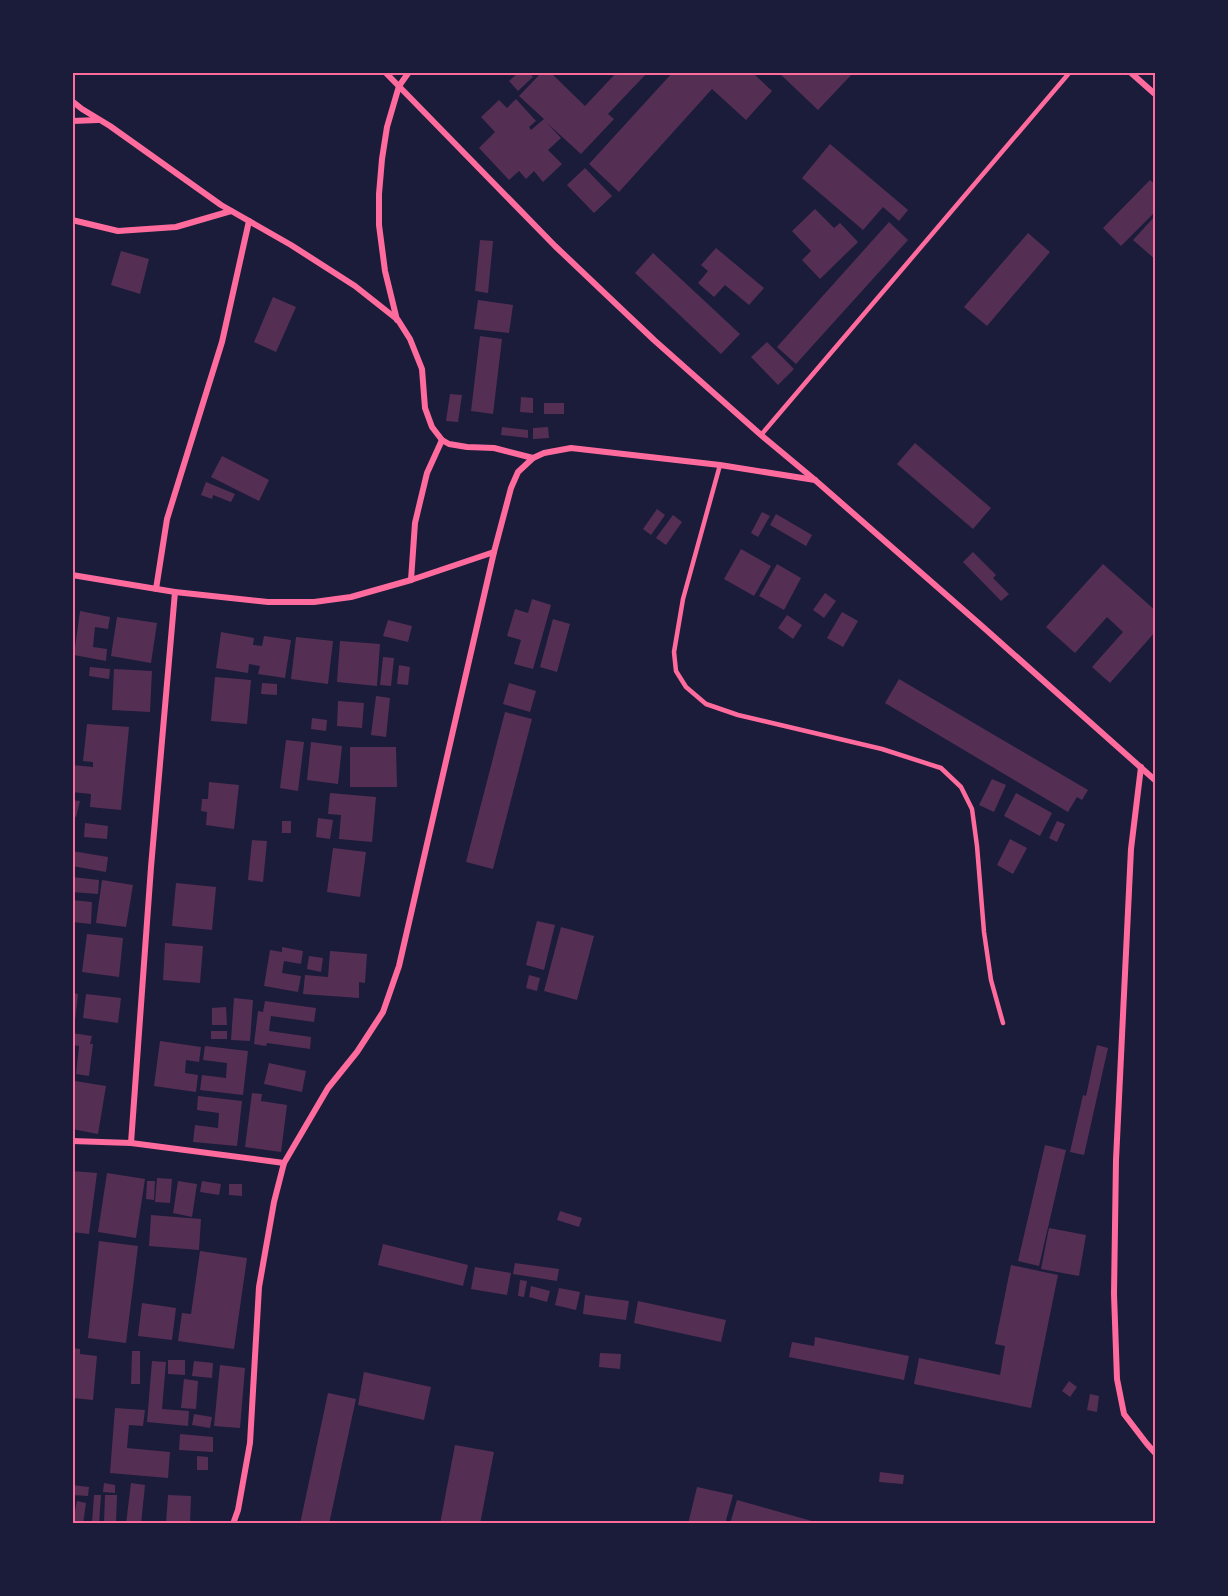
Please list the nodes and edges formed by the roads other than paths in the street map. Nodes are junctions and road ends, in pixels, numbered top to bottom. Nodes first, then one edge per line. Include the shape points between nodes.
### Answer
1 (385, 72) edge
2 (409, 72) edge
3 (1070, 72) edge
4 (1130, 72) edge
5 (399, 86) junction
6 (1156, 95) edge
7 (72, 100) edge
8 (99, 120) junction
9 (72, 121) edge
10 (231, 211) junction
11 (72, 220) edge
12 (249, 220) junction
13 (398, 320) junction
14 (761, 435) junction
15 (442, 440) junction
16 (533, 458) junction
17 (720, 465) junction
18 (815, 480) junction
19 (494, 552) junction
20 (72, 575) edge
21 (411, 580) junction
22 (156, 589) junction
23 (175, 592) junction
24 (1141, 767) junction
25 (1156, 780) edge
26 (1003, 1023) dead end
27 (72, 1141) edge
28 (131, 1143) junction
29 (284, 1162) junction
30 (1156, 1454) edge
31 (233, 1524) edge

1 - 5 street
2 - 5 street
3 - 14 lane
4 - 6 street
5 - 13 street via 387,127 379,194 379,225
5 - 14 street via 555,246
7 - 8 street
8 - 9 street
8 - 10 street
10 - 11 street via 176,227 118,231
10 - 12 street
12 - 13 street via 355,286
12 - 22 street via 222,342 167,519
13 - 15 street via 422,369 425,408
14 - 18 street
15 - 16 street
15 - 21 street via 427,473 415,523
16 - 17 street via 571,448
16 - 19 street via 518,472 511,488
17 - 18 street
17 - 26 lane via 683,599 674,652 676,671 686,687 706,704 941,768 961,787 972,809 984,932
18 - 24 street
19 - 21 street
19 - 29 street via 399,966 383,1012 328,1088
20 - 22 street
21 - 23 street via 351,597 314,602 268,602
22 - 23 street
23 - 28 street
24 - 25 street
24 - 30 street via 1125,951 1114,1294 1117,1379 1124,1414
27 - 28 street
28 - 29 street
29 - 31 street via 258,1287 250,1443

